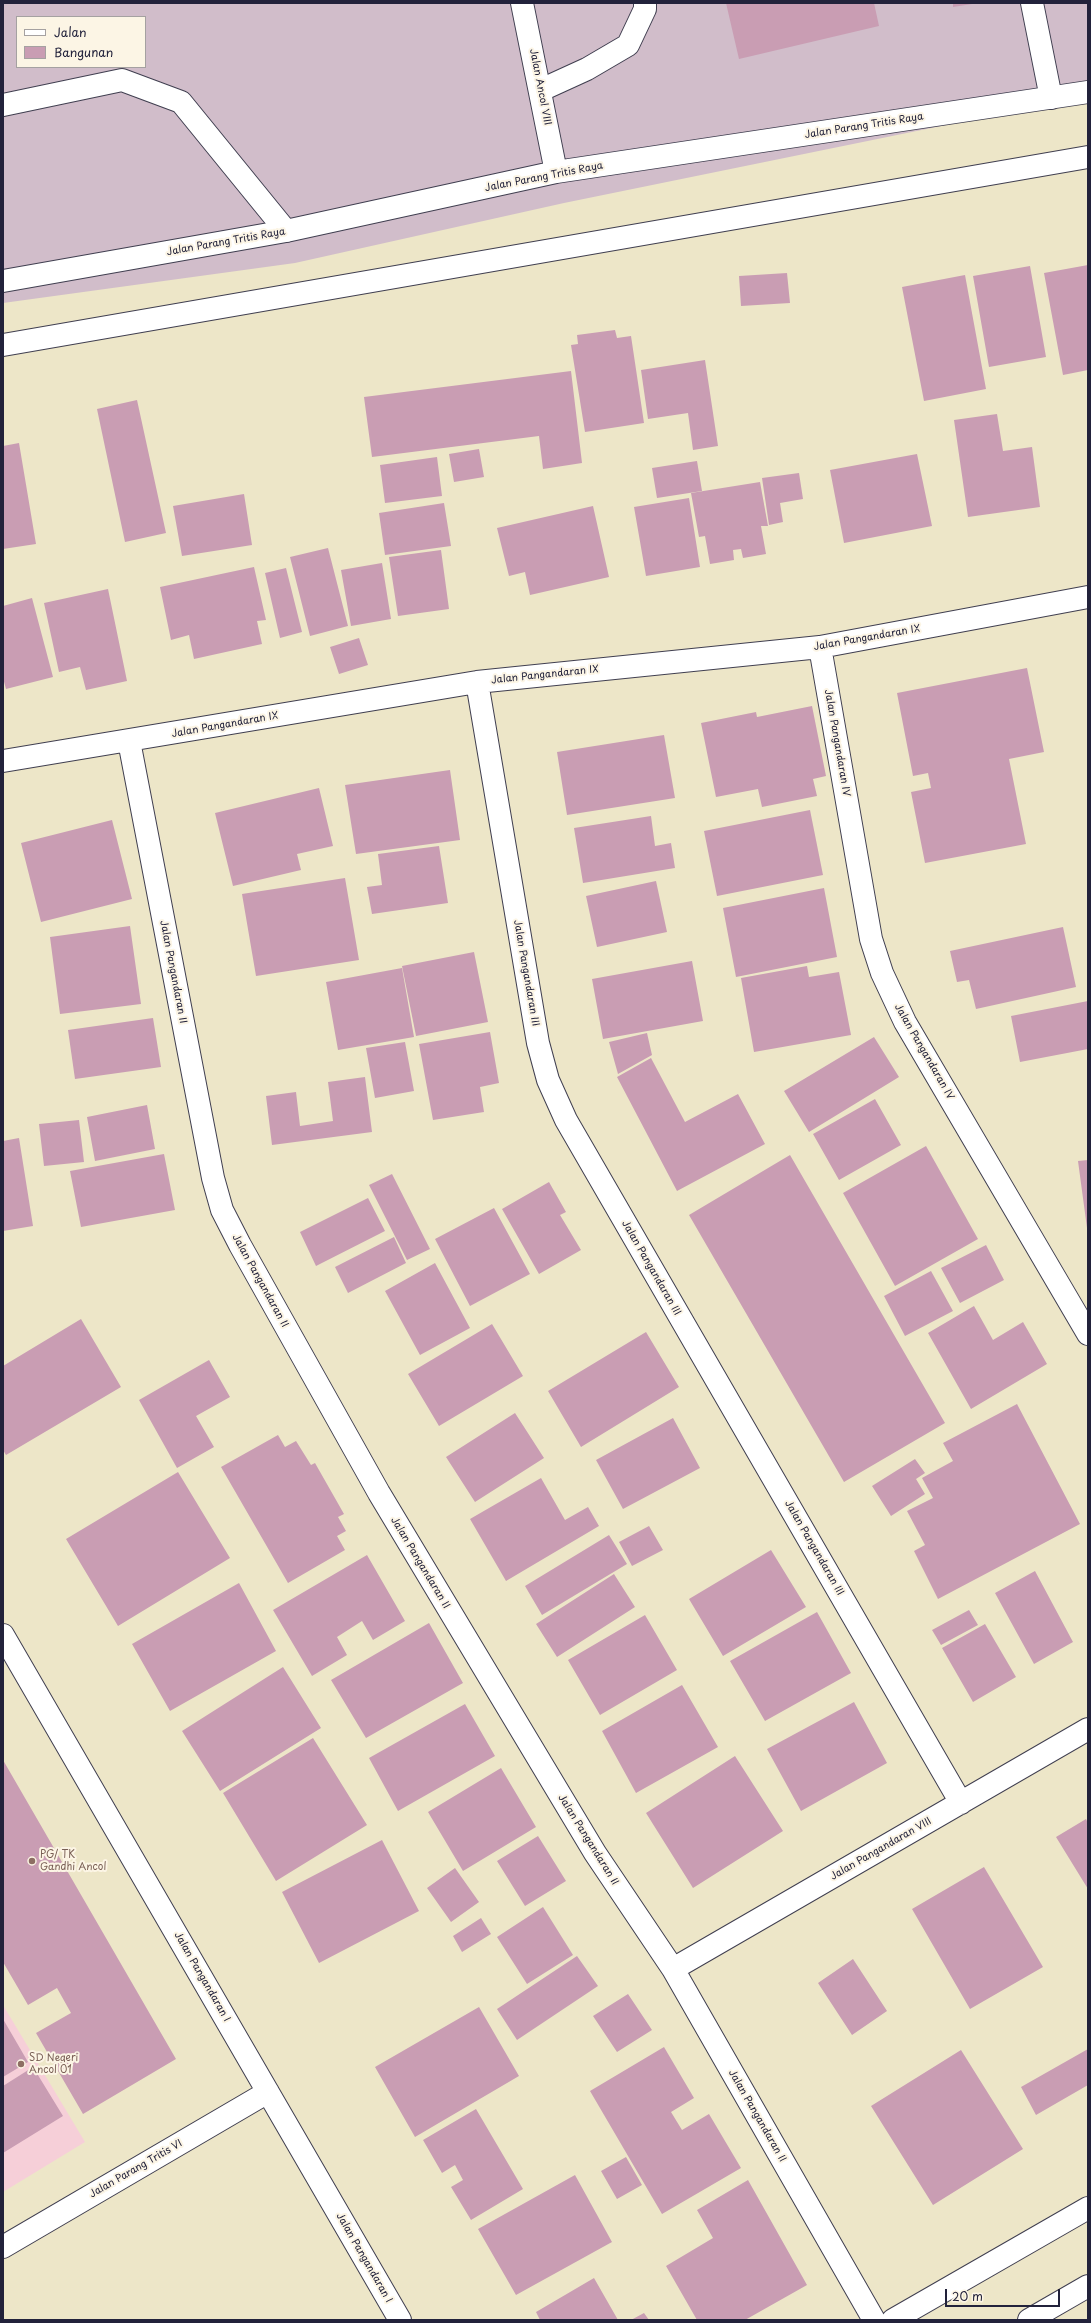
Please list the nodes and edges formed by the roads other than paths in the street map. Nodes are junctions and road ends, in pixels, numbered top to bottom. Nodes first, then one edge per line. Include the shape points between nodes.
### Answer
1 (522, 3) edge
2 (645, 3) edge
3 (1032, 3) edge
4 (541, 90) junction
5 (1088, 92) edge
6 (1052, 98) junction
7 (3, 105) edge
8 (1088, 157) edge
9 (556, 172) junction
10 (286, 231) junction
11 (3, 281) edge
12 (3, 346) edge
13 (1088, 597) edge
14 (820, 647) junction
15 (477, 682) junction
16 (129, 741) junction
17 (3, 761) edge
18 (1088, 1334) edge
19 (3, 1634) edge
20 (1088, 1729) edge
21 (961, 1803) junction
22 (673, 1969) junction
23 (268, 2092) junction
24 (1088, 2208) edge
25 (3, 2246) edge
26 (1088, 2286) edge
27 (400, 2320) edge
28 (874, 2320) edge
29 (893, 2320) edge
30 (1029, 2320) edge

1 - 4 street, Jalan Ancol VIII
2 - 4 street via 645,9 628,45 587,69
3 - 6 street
4 - 9 street, Jalan Ancol VIII
5 - 6 street, Jalan Parang Tritis Raya
6 - 9 street, Jalan Parang Tritis Raya
7 - 10 street via 122,80 181,102
8 - 12 street
9 - 10 street, Jalan Parang Tritis Raya
10 - 11 street, Jalan Parang Tritis Raya
13 - 14 street, Jalan Pangandaran IX
14 - 15 street, Jalan Pangandaran IX
14 - 18 street, Jalan Pangandaran IV via 871,939 882,973 905,1022
15 - 16 street, Jalan Pangandaran IX
15 - 21 street, Jalan Pangandaran III via 538,1043 548,1080 566,1120
16 - 17 street, Jalan Pangandaran IX
16 - 22 street, Jalan Pangandaran II via 213,1178 222,1210 383,1500 595,1853
19 - 23 street, Jalan Pangandaran I
20 - 21 street, Jalan Pangandaran VIII
21 - 22 street, Jalan Pangandaran VIII
22 - 28 street, Jalan Pangandaran II
23 - 25 street, Jalan Parang Tritis VI
23 - 27 street, Jalan Pangandaran I
24 - 29 street
26 - 30 street

